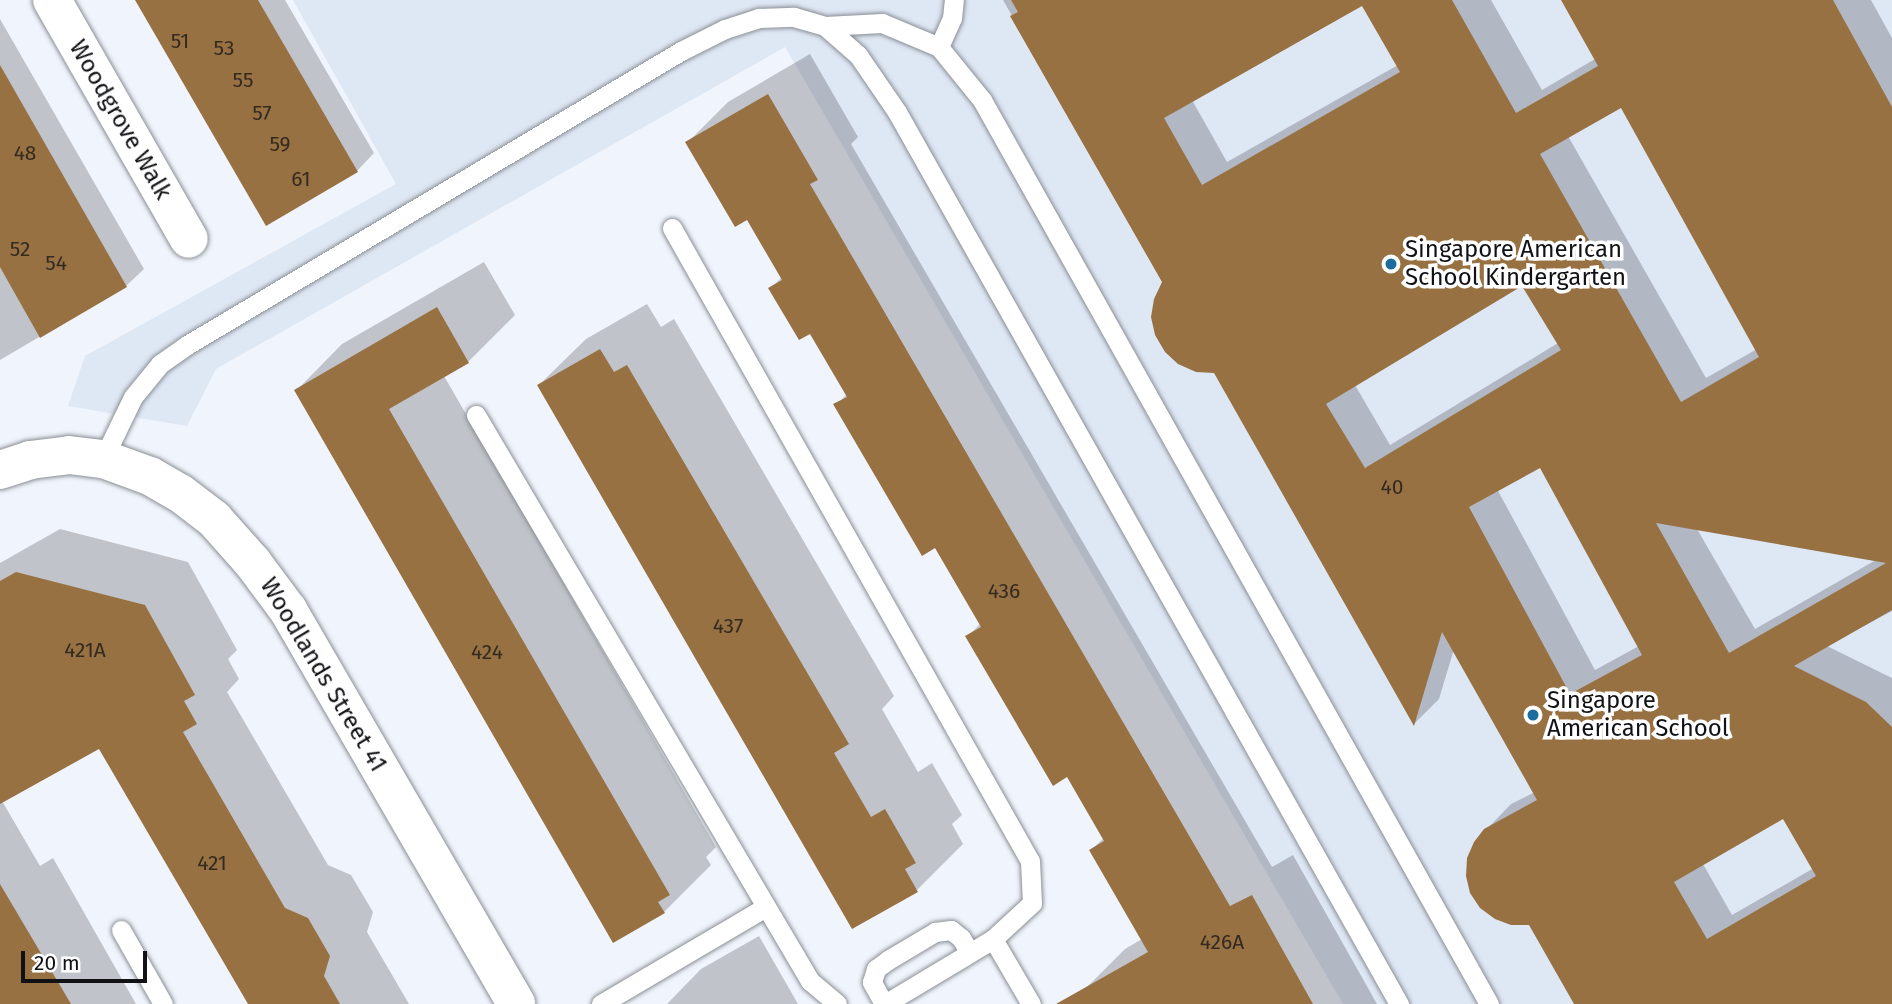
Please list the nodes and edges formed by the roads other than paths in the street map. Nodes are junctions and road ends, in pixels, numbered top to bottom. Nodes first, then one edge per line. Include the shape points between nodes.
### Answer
1 (52, 0) edge
2 (769, 0) edge
3 (954, 0) edge
4 (759, 18) junction
5 (825, 26) junction
6 (939, 47) junction
7 (672, 228) dead end
8 (188, 239) dead end
9 (476, 415) dead end
10 (103, 458) junction
11 (0, 470) edge
12 (766, 907) junction
13 (121, 930) dead end
14 (993, 939) junction
15 (970, 953) junction
16 (163, 1004) edge
17 (516, 1004) edge
18 (601, 1004) edge
19 (837, 1004) edge
20 (885, 1004) edge
21 (1031, 1004) edge
22 (1399, 1004) edge
23 (1489, 1004) edge

1 - 8 street, Woodgrove Walk
2 - 4 lane
3 - 6 lane via 952,18
4 - 5 lane via 794,17
4 - 10 lane via 681,51 187,345 160,364 133,397
5 - 6 lane via 882,23
5 - 22 lane via 858,55 897,112
6 - 23 lane via 982,100
7 - 14 lane via 1030,860 1032,903
9 - 12 lane
10 - 11 street, Woodlands Street 41 via 69,455
10 - 17 street, Woodlands Street 41 via 180,493 214,519 253,563 295,622
12 - 18 lane
12 - 19 lane via 810,981
13 - 16 lane
14 - 15 lane
14 - 21 lane
15 - 20 lane
15 - 20 lane via 951,930 935,932 888,960 876,969 872,982

